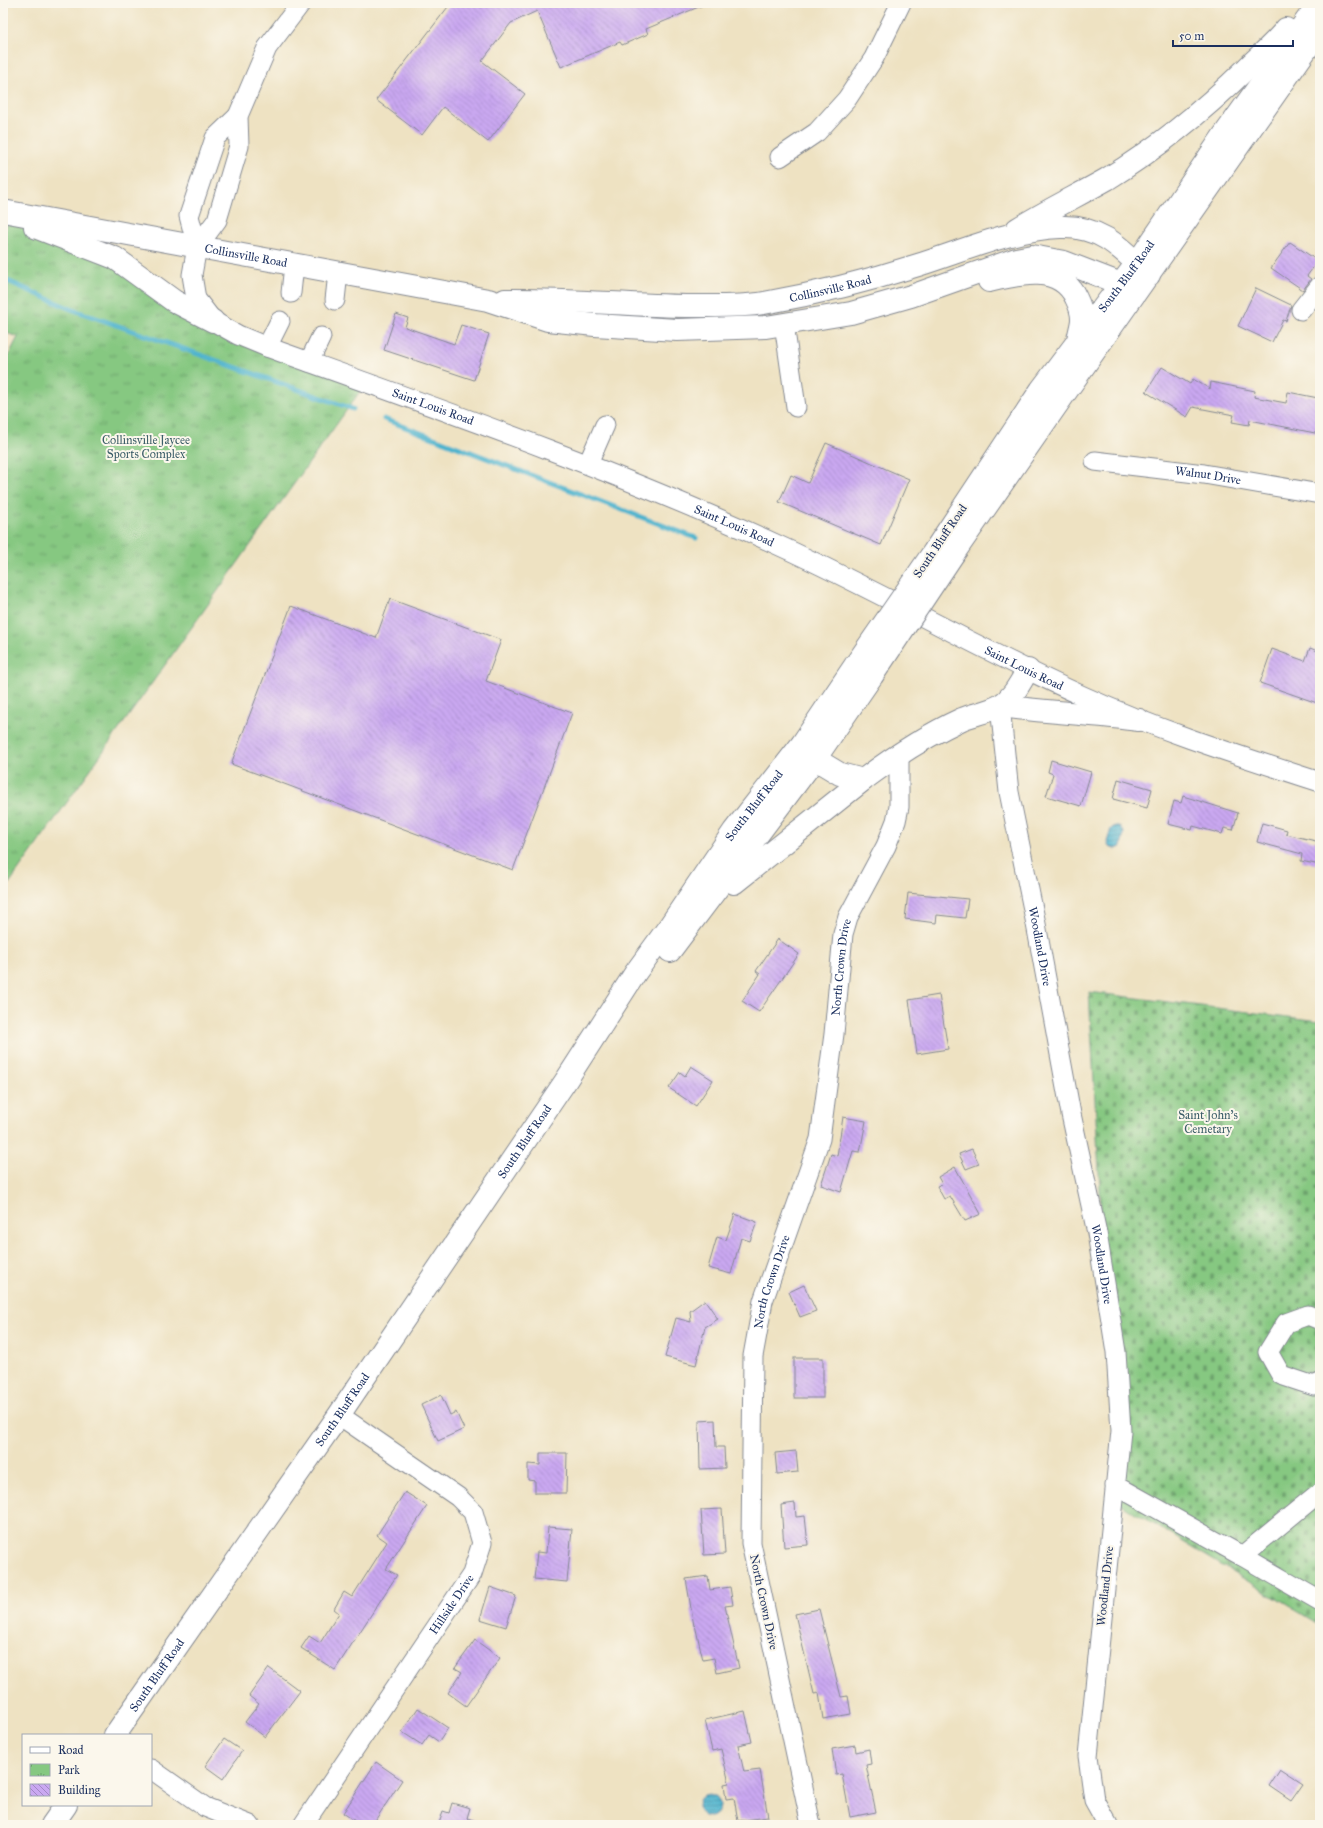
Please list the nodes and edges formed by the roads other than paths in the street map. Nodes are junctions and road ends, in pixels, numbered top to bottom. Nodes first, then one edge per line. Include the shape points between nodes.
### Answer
1 (301, 3) edge
2 (901, 3) edge
3 (1307, 3) edge
4 (1318, 3) edge
5 (1319, 33) edge
6 (238, 116) junction
7 (780, 157) dead end
8 (3, 211) edge
9 (3, 214) edge
10 (1004, 237) junction
11 (197, 247) junction
12 (294, 265) junction
13 (1143, 269) junction
14 (338, 273) junction
15 (1320, 286) edge
16 (1128, 289) junction
17 (290, 293) dead end
18 (911, 296) junction
19 (335, 300) dead end
20 (488, 300) junction
21 (780, 300) junction
22 (1301, 310) dead end
23 (280, 321) dead end
24 (213, 322) junction
25 (784, 324) junction
26 (321, 338) dead end
27 (1078, 340) junction
28 (268, 347) junction
29 (309, 362) junction
30 (796, 408) dead end
31 (605, 425) dead end
32 (1095, 461) dead end
33 (588, 464) junction
34 (1320, 494) edge
35 (945, 551) junction
36 (1028, 670) junction
37 (1000, 706) junction
38 (1139, 720) junction
39 (810, 750) junction
40 (899, 753) junction
41 (863, 780) junction
42 (1320, 782) edge
43 (694, 919) junction
44 (565, 1082) junction
45 (1320, 1320) edge
46 (1320, 1383) edge
47 (339, 1416) junction
48 (1115, 1485) junction
49 (1320, 1492) edge
50 (1242, 1556) junction
51 (1320, 1601) edge
52 (116, 1734) edge
53 (152, 1770) edge
54 (65, 1806) edge
55 (52, 1825) edge
56 (250, 1825) edge
57 (302, 1825) edge
58 (811, 1825) edge
59 (1108, 1825) edge

1 - 6 street via 267,48
2 - 7 street via 874,58 847,99 817,132
3 - 10 main road via 1285,31 1193,117 1108,178
4 - 13 main road, South Bluff Road via 1224,135
5 - 13 main road, South Bluff Road
6 - 11 street via 239,146 218,220
6 - 11 street via 215,138 189,216
8 - 11 main road, Collinsville Road
9 - 24 main road via 115,258 174,301
10 - 13 main road, Collinsville Road via 1043,229 1075,228 1099,234 1117,244
10 - 21 main road, Collinsville Road via 902,270
11 - 12 main road, Collinsville Road
11 - 24 street, Saint Louis Road via 192,275 196,299
12 - 14 main road, Collinsville Road
12 - 17 street
13 - 16 main road, South Bluff Road
14 - 19 street
14 - 20 main road, Collinsville Road
15 - 22 street
16 - 18 main road, Collinsville Road via 1064,262 1032,256 1016,258
16 - 27 main road, South Bluff Road
16 - 35 main road, South Bluff Road
18 - 25 main road, Collinsville Road via 851,313
18 - 27 main road via 943,298 985,282 1017,274 1044,274 1063,281 1073,291 1082,319
20 - 21 main road, Collinsville Road via 554,299 631,305 702,306 762,304
20 - 25 main road, Collinsville Road via 548,320 595,325 677,330 732,329
21 - 25 main road
23 - 28 street
24 - 28 street, Saint Louis Road
25 - 30 street
26 - 29 street
27 - 35 main road, South Bluff Road via 1041,390
28 - 29 street, Saint Louis Road
29 - 33 street, Saint Louis Road
31 - 33 street
32 - 34 street, Walnut Drive via 1189,472
33 - 36 street, Saint Louis Road via 780,545
35 - 39 main road, South Bluff Road, bridge
36 - 37 main road via 1012,695
36 - 38 street, Saint Louis Road
37 - 38 main road
37 - 40 main road via 962,719
37 - 48 street, Woodland Drive via 1009,792 1070,1114 1097,1233 1116,1352 1121,1431
38 - 42 street, Saint Louis Road
39 - 41 main road via 825,765 840,774
39 - 43 main road, South Bluff Road
39 - 44 main road, South Bluff Road via 734,831 636,972
40 - 41 main road
40 - 58 street, North Crown Drive via 899,807 896,821 886,846 848,917 843,934 834,1034 820,1139 763,1301 753,1356 752,1543
41 - 43 main road via 758,862
43 - 44 main road, South Bluff Road via 610,1032
44 - 47 main road, South Bluff Road
45 - 46 street via 1308,1316 1286,1323 1268,1352 1281,1375 1314,1386
47 - 52 main road, South Bluff Road
47 - 57 street, Hillside Drive via 458,1497 473,1512 482,1543 472,1574
48 - 50 street
48 - 59 street, Woodland Drive via 1088,1756 1094,1800
49 - 50 street
50 - 51 street
53 - 56 street via 206,1807
54 - 55 main road

